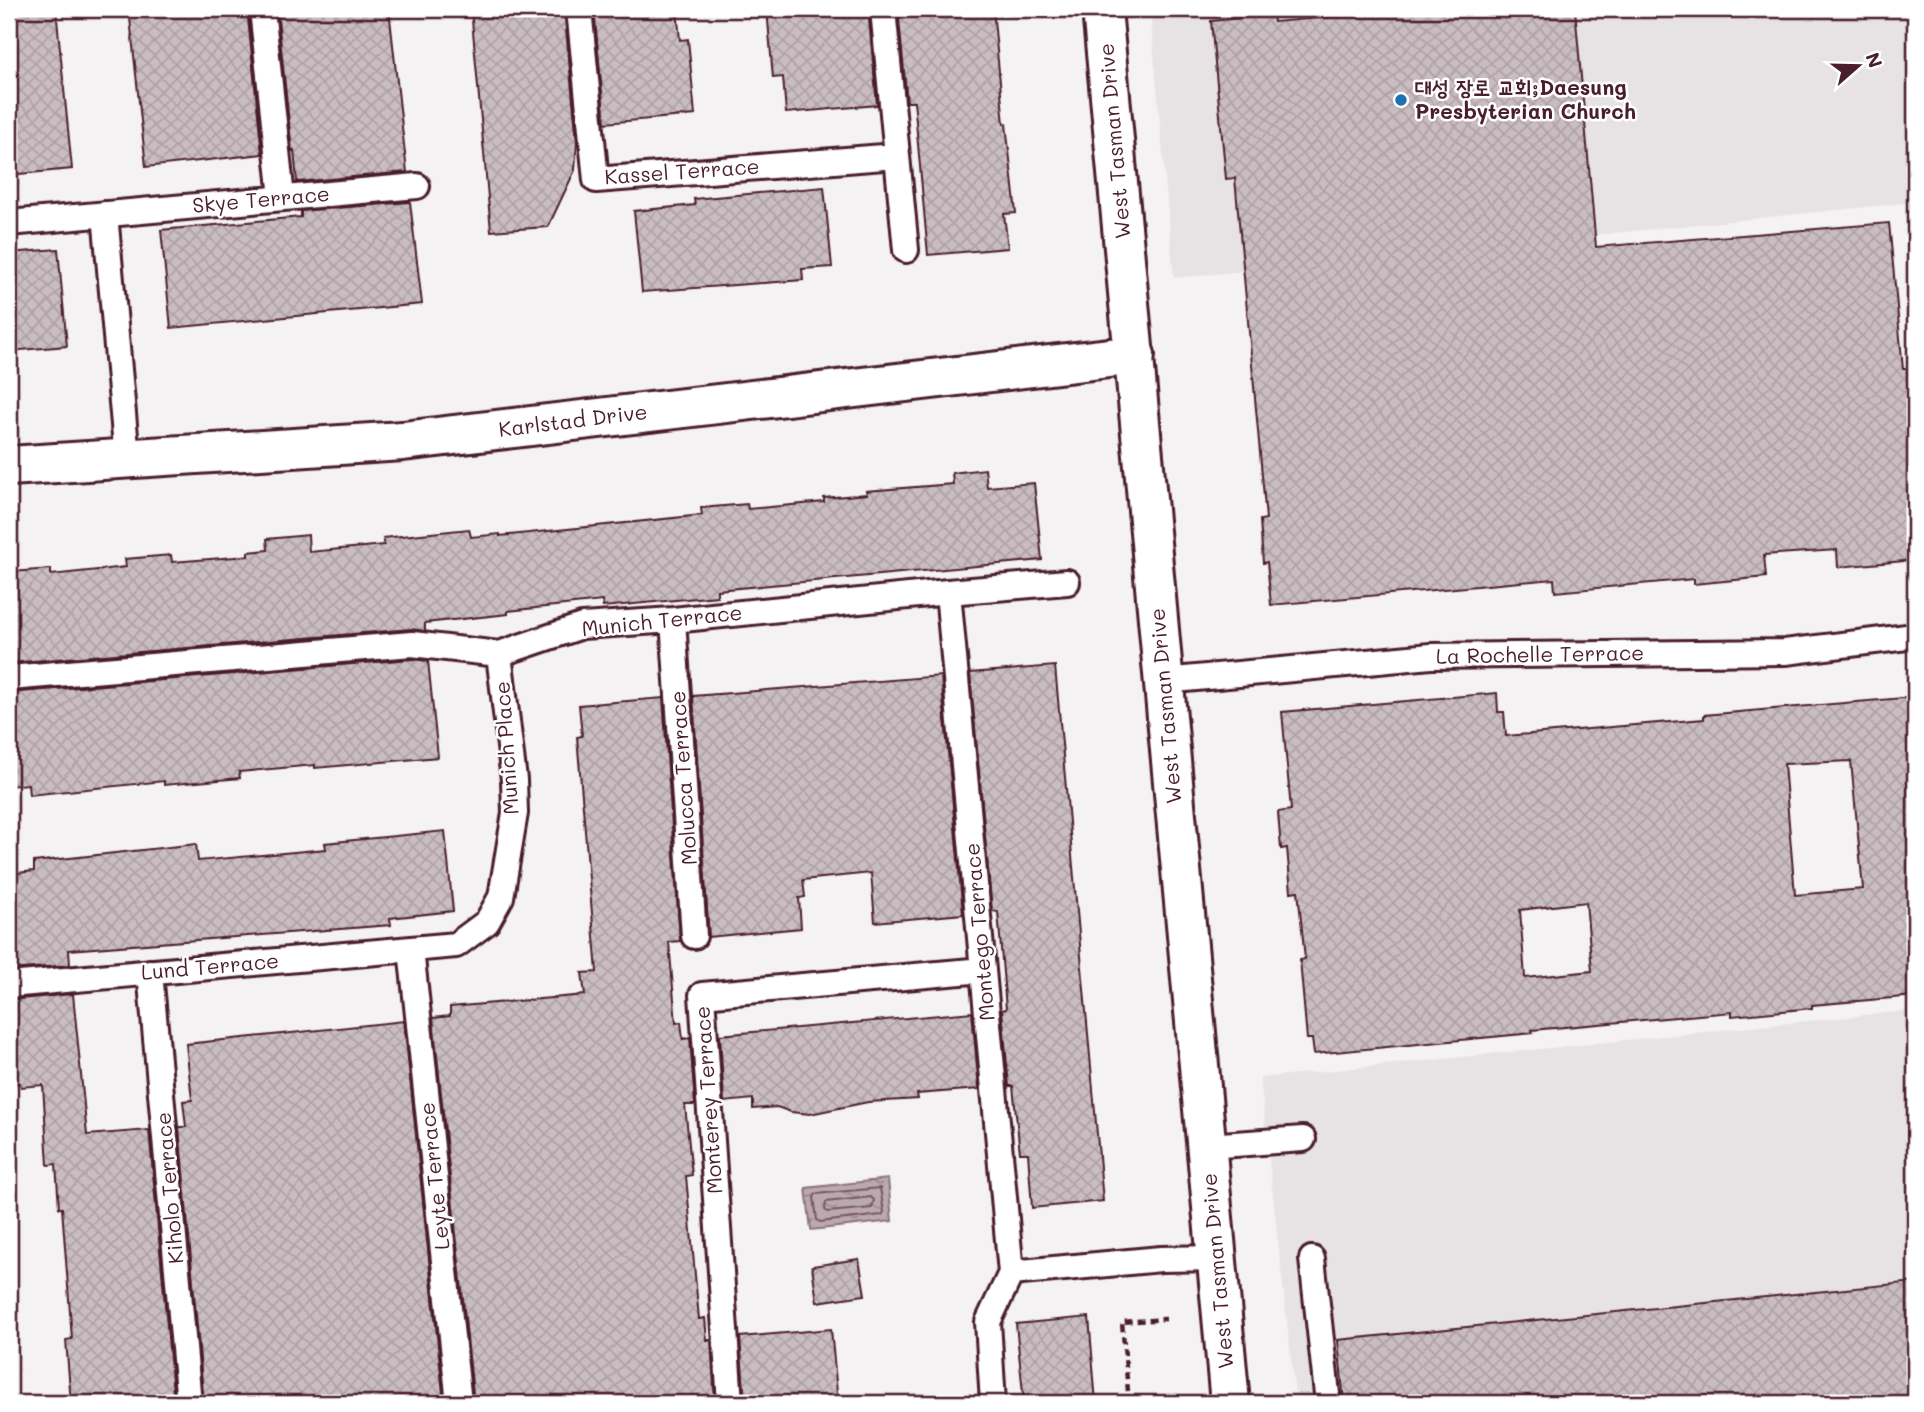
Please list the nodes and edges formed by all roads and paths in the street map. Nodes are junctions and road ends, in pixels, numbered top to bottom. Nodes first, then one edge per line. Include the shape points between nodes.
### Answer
1 (261, 9) edge
2 (579, 9) edge
3 (883, 9) edge
4 (1102, 9) edge
5 (897, 156) junction
6 (417, 186) dead end
7 (282, 198) junction
8 (105, 214) junction
9 (9, 223) edge
10 (906, 250) dead end
11 (1135, 355) junction
12 (127, 458) junction
13 (9, 466) edge
14 (1067, 582) dead end
15 (948, 592) junction
16 (674, 620) junction
17 (1915, 636) edge
18 (499, 654) junction
19 (9, 678) edge
20 (1164, 681) junction
21 (694, 936) dead end
22 (411, 949) junction
23 (984, 970) junction
24 (150, 972) junction
25 (9, 985) edge
26 (1303, 1139) dead end
27 (1207, 1146) junction
28 (1217, 1258) junction
29 (1312, 1259) dead end
30 (1012, 1273) junction
31 (1166, 1319) dead end
32 (189, 1403) edge
33 (459, 1403) edge
34 (730, 1403) edge
35 (993, 1403) edge
36 (1129, 1403) edge
37 (1230, 1403) edge
38 (1328, 1403) edge

1 - 7 lane
2 - 5 lane, Kassel Terrace via 596,180
3 - 5 lane
4 - 11 street, West Tasman Drive
5 - 10 lane
6 - 7 lane, Skye Terrace
7 - 8 lane, Skye Terrace
8 - 9 lane, Skye Terrace
8 - 12 lane
11 - 12 street, Karlstad Drive via 403,441
11 - 20 street, West Tasman Drive
12 - 13 street, Karlstad Drive
14 - 15 lane, Munich Terrace
15 - 16 lane, Munich Terrace
15 - 23 lane, Montego Terrace
16 - 18 lane, Munich Terrace via 582,626
16 - 21 lane, Molucca Terrace
17 - 20 lane, La Rochelle Terrace via 1785,652 1431,656
18 - 19 lane, Munich Terrace via 412,644
18 - 22 lane, Munich Place via 515,813 502,898 487,922 456,945
20 - 27 street, West Tasman Drive
22 - 24 lane, Lund Terrace
22 - 33 lane, Leyte Terrace
23 - 30 lane, Montego Terrace
23 - 34 lane, Monterey Terrace via 702,995
24 - 25 lane, Lund Terrace
24 - 32 lane, Kiholo Terrace
26 - 27 lane
27 - 28 street, West Tasman Drive
28 - 30 lane
28 - 37 street, West Tasman Drive
29 - 38 lane
30 - 35 lane via 988,1322
31 - 36 path via 1122,1322

